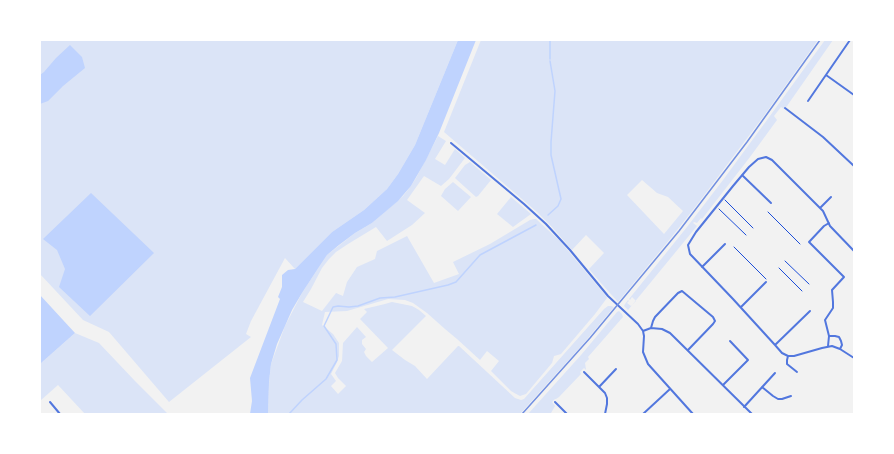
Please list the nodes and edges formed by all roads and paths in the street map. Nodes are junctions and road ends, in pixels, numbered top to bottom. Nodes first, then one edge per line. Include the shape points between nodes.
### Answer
1 (850, 40) edge
2 (826, 75) junction
3 (854, 95) edge
4 (808, 102) dead end
5 (785, 108) dead end
6 (451, 143) dead end
7 (854, 166) edge
8 (742, 175) junction
9 (831, 197) dead end
10 (723, 199) junction
11 (771, 203) dead end
12 (717, 206) junction
13 (820, 208) junction
14 (768, 212) dead end
15 (829, 222) junction
16 (753, 228) dead end
17 (746, 235) dead end
18 (725, 244) dead end
19 (800, 244) dead end
20 (734, 247) dead end
21 (854, 251) edge
22 (785, 261) dead end
23 (702, 267) junction
24 (779, 268) dead end
25 (766, 281) joint
26 (809, 284) dead end
27 (802, 291) dead end
28 (740, 307) junction
29 (810, 311) dead end
30 (651, 328) junction
31 (643, 332) junction
32 (829, 336) junction
33 (730, 341) dead end
34 (775, 345) junction
35 (828, 347) junction
36 (840, 349) junction
37 (688, 350) junction
38 (788, 356) junction
39 (854, 358) edge
40 (616, 369) dead end
41 (584, 372) dead end
42 (797, 372) dead end
43 (774, 373) dead end
44 (723, 385) junction
45 (599, 386) junction
46 (762, 387) junction
47 (670, 389) junction
48 (791, 396) dead end
49 (50, 402) dead end
50 (555, 402) dead end
51 (744, 407) junction
52 (60, 414) edge
53 (567, 414) edge
54 (605, 414) edge
55 (643, 414) edge
56 (693, 414) edge
57 (752, 414) edge

1 - 2 street
2 - 3 street
2 - 4 street
5 - 7 street via 823,137
6 - 31 street via 546,224
8 - 10 street
8 - 11 street
8 - 13 street via 758,159 768,158
9 - 13 street
10 - 12 street
10 - 16 path
12 - 17 path
12 - 23 street via 688,245 690,254
13 - 15 street
14 - 19 path
15 - 21 street
15 - 32 street via 809,242 844,277 832,290 833,308 825,320
18 - 23 street
20 - 25 path
22 - 26 path
23 - 28 street
24 - 27 path
25 - 28 street
28 - 34 street
29 - 34 street
30 - 31 street
30 - 37 street via 667,331
30 - 37 street via 655,317 682,291 715,320
31 - 47 street via 644,356 650,367
32 - 35 street
32 - 36 street via 840,339
33 - 44 street via 748,360
34 - 38 street
35 - 36 street
35 - 38 street
36 - 39 street
37 - 44 street
38 - 42 street via 787,364
40 - 45 street
41 - 45 street
43 - 46 street
44 - 51 street
45 - 54 street via 607,398
46 - 48 street via 778,399
46 - 51 street
47 - 55 street
47 - 56 street
49 - 52 street
50 - 53 street
51 - 57 street

